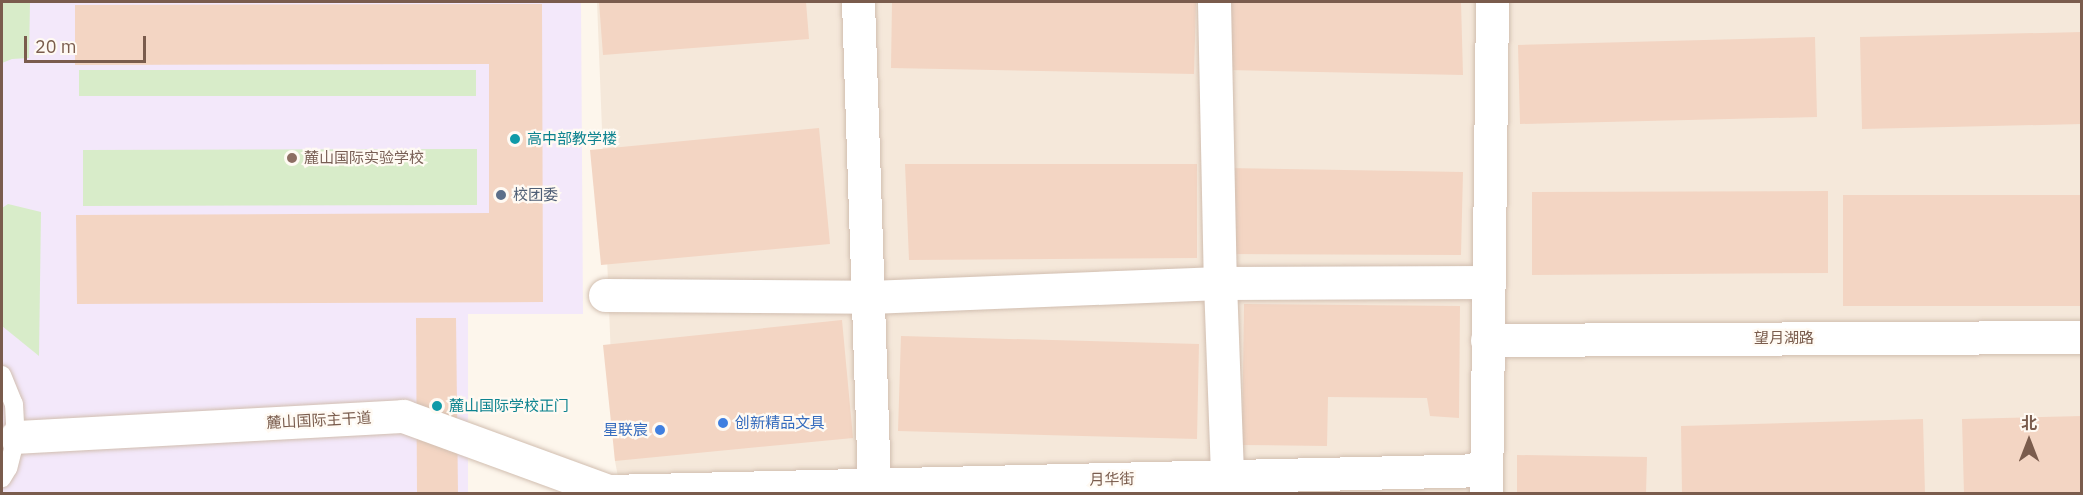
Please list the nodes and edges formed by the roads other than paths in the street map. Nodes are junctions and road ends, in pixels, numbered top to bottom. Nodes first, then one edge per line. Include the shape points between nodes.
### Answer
1 (858, 2) edge
2 (1214, 2) edge
3 (1492, 2) edge
4 (1488, 282) junction
5 (1220, 283) junction
6 (605, 296) dead end
7 (870, 297) junction
8 (2082, 337) edge
9 (1487, 340) junction
10 (2, 375) edge
11 (16, 437) junction
12 (1227, 476) junction
13 (2, 478) edge
14 (1486, 482) edge
15 (874, 484) junction
16 (1131, 486) edge
17 (608, 492) edge

1 - 7 street
2 - 5 street
3 - 4 street
4 - 5 street
4 - 9 street
5 - 7 street
5 - 12 street
6 - 7 street
7 - 15 street
8 - 9 street, 望月湖路
9 - 14 street
10 - 11 lane via 14,404
11 - 13 lane
11 - 17 street, 麓山国际主干道 via 403,416
12 - 14 street, 月华街
12 - 16 street, 月华街
15 - 16 street, 月华街
15 - 17 street, 月华街

